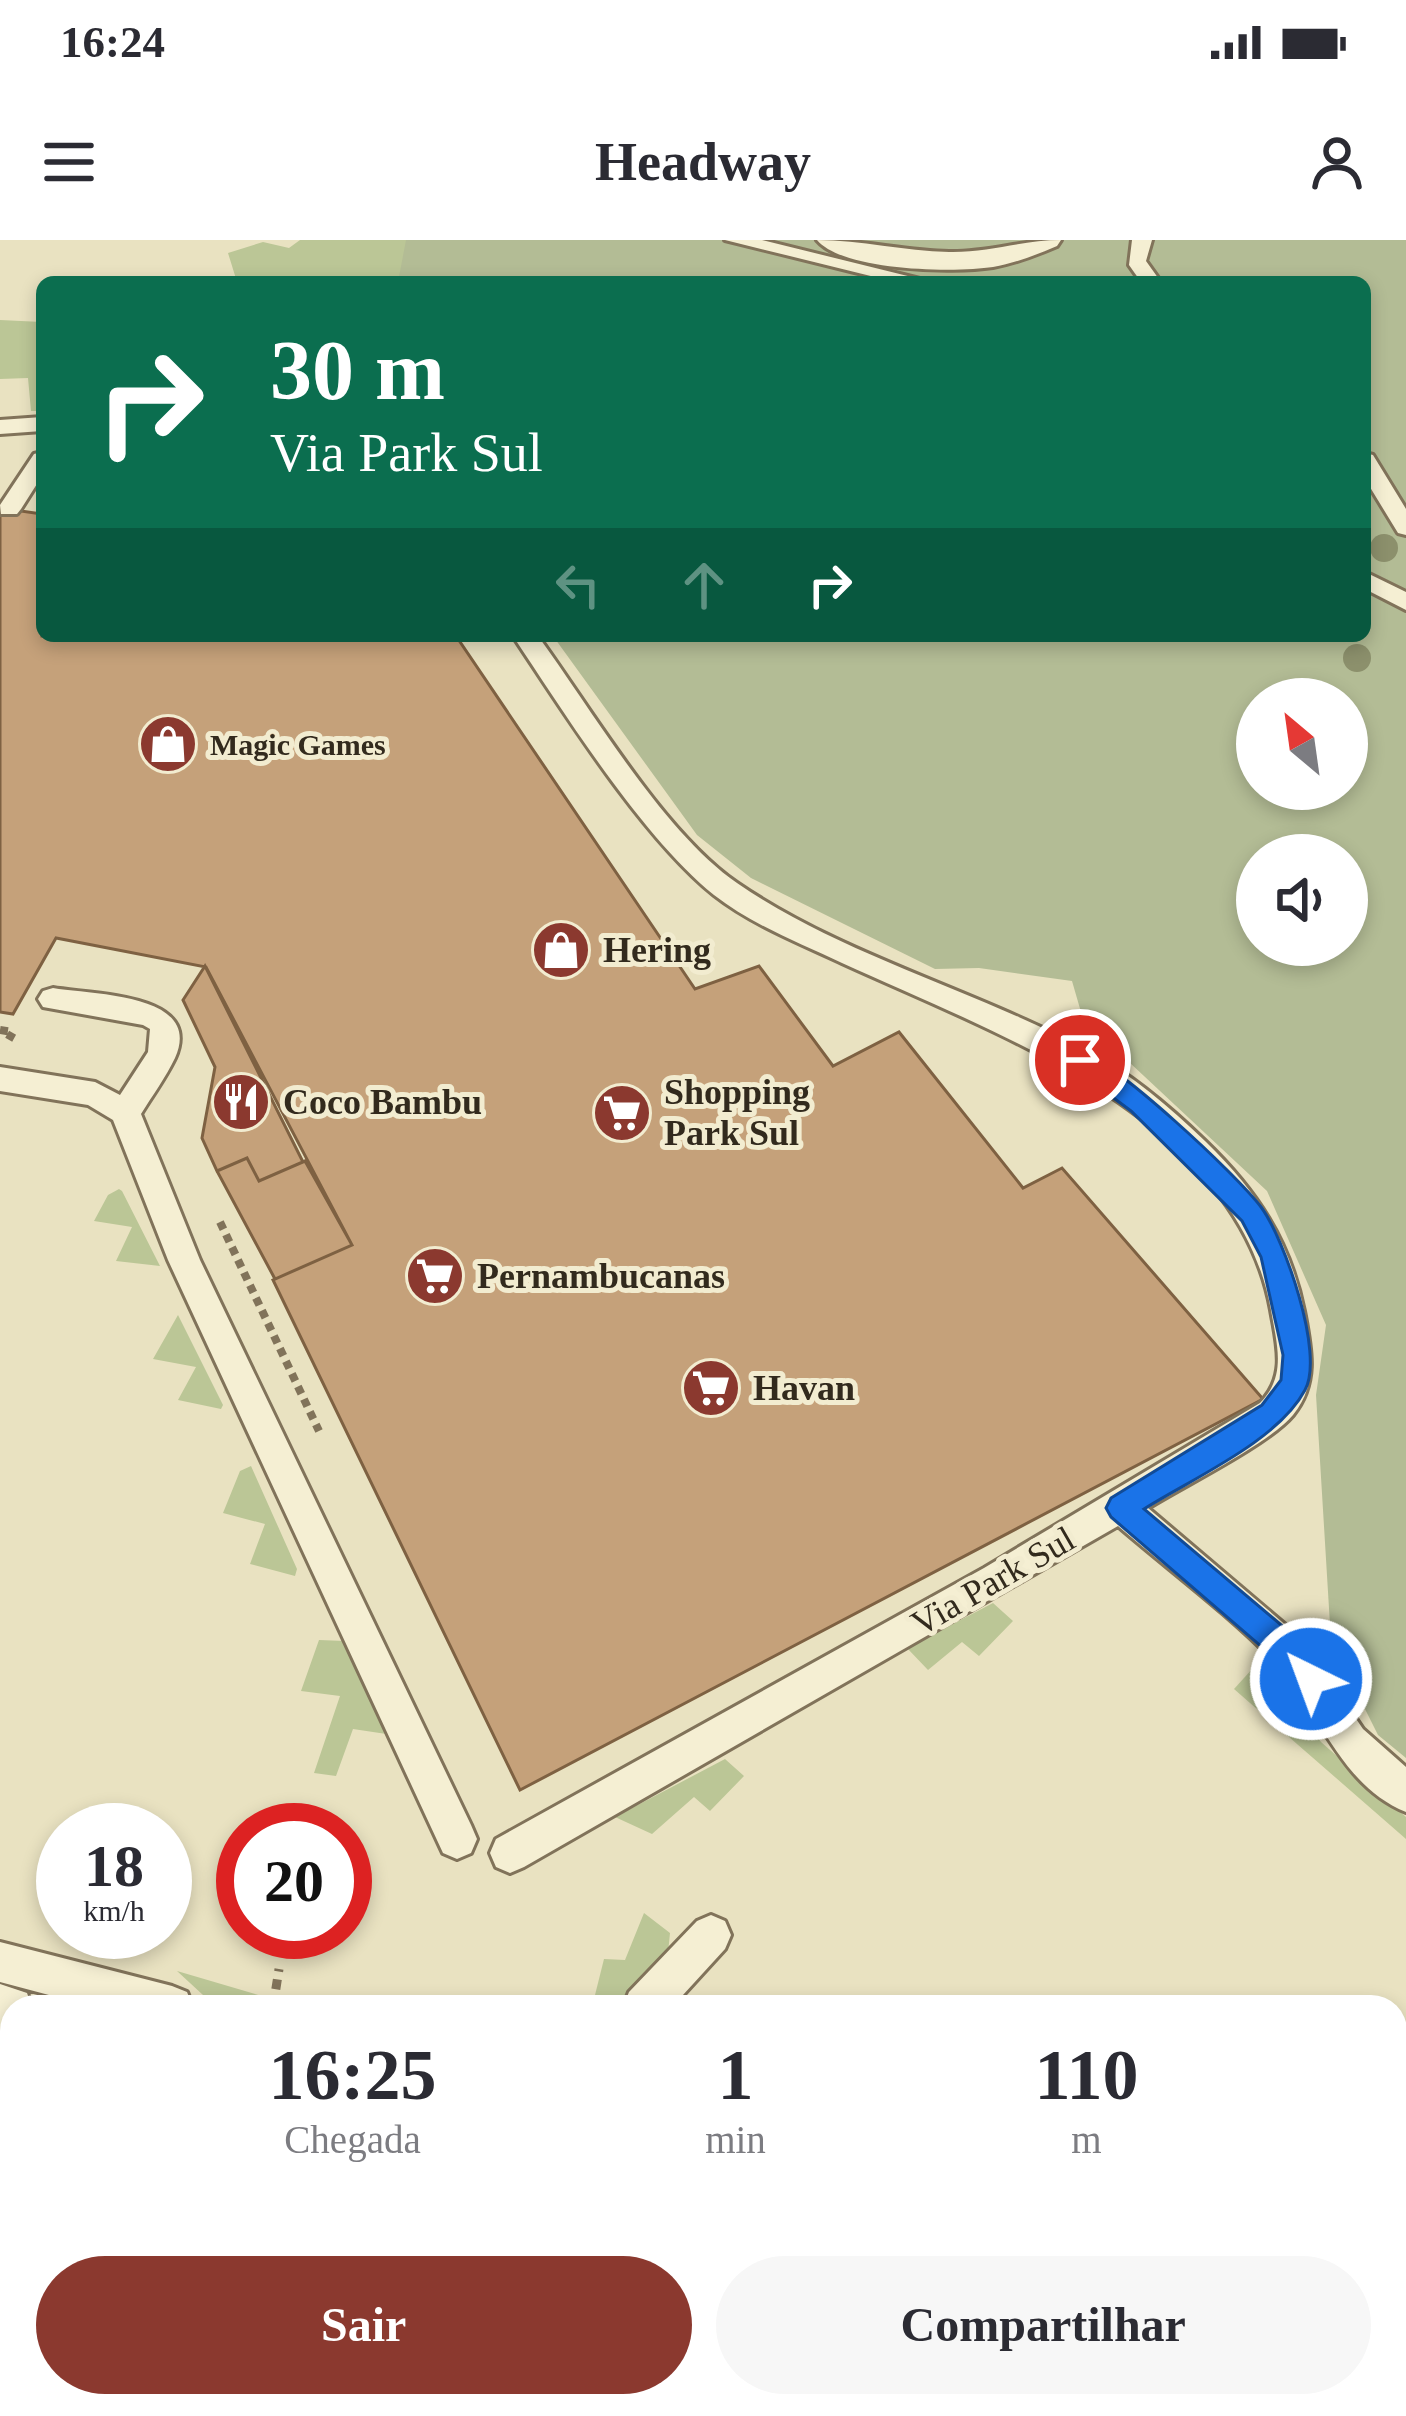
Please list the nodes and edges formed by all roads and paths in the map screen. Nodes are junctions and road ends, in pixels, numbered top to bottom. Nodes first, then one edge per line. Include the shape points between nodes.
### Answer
1 (735, 240) edge
2 (831, 240) edge
3 (1047, 240) edge
4 (1134, 247) edge
5 (895, 276) edge
6 (1146, 276) edge
7 (36, 424) edge
8 (0, 427) edge
9 (36, 468) edge
10 (1371, 470) edge
11 (8, 509) dead end
12 (1406, 528) edge
13 (1371, 582) edge
14 (1406, 602) edge
15 (529, 642) edge
16 (53, 999) dead end
17 (0, 1079) edge
18 (125, 1113) junction
19 (1121, 1508) junction
20 (1406, 1793) edge
21 (457, 1839) dead end
22 (510, 1853) dead end
23 (711, 1935) dead end
24 (0, 1962) edge
25 (279, 1969) dead end
26 (126, 1995) edge
27 (275, 1995) edge
28 (655, 1995) edge

1 - 5 lane
2 - 3 street via 848,250 970,263
4 - 6 lane
7 - 8 lane
9 - 11 lane
10 - 12 lane
13 - 14 lane
15 - 19 lane, Via Park Sul via 664,830 724,888 784,924 1080,1060 1140,1104 1251,1214 1279,1270 1295,1383 1272,1414
16 - 18 lane via 151,1015 165,1025 164,1053
17 - 18 lane via 76,1089
18 - 21 lane via 184,1260
19 - 20 lane via 1288,1650 1350,1742
19 - 22 lane, Via Park Sul
23 - 28 lane
24 - 26 lane
25 - 27 path

